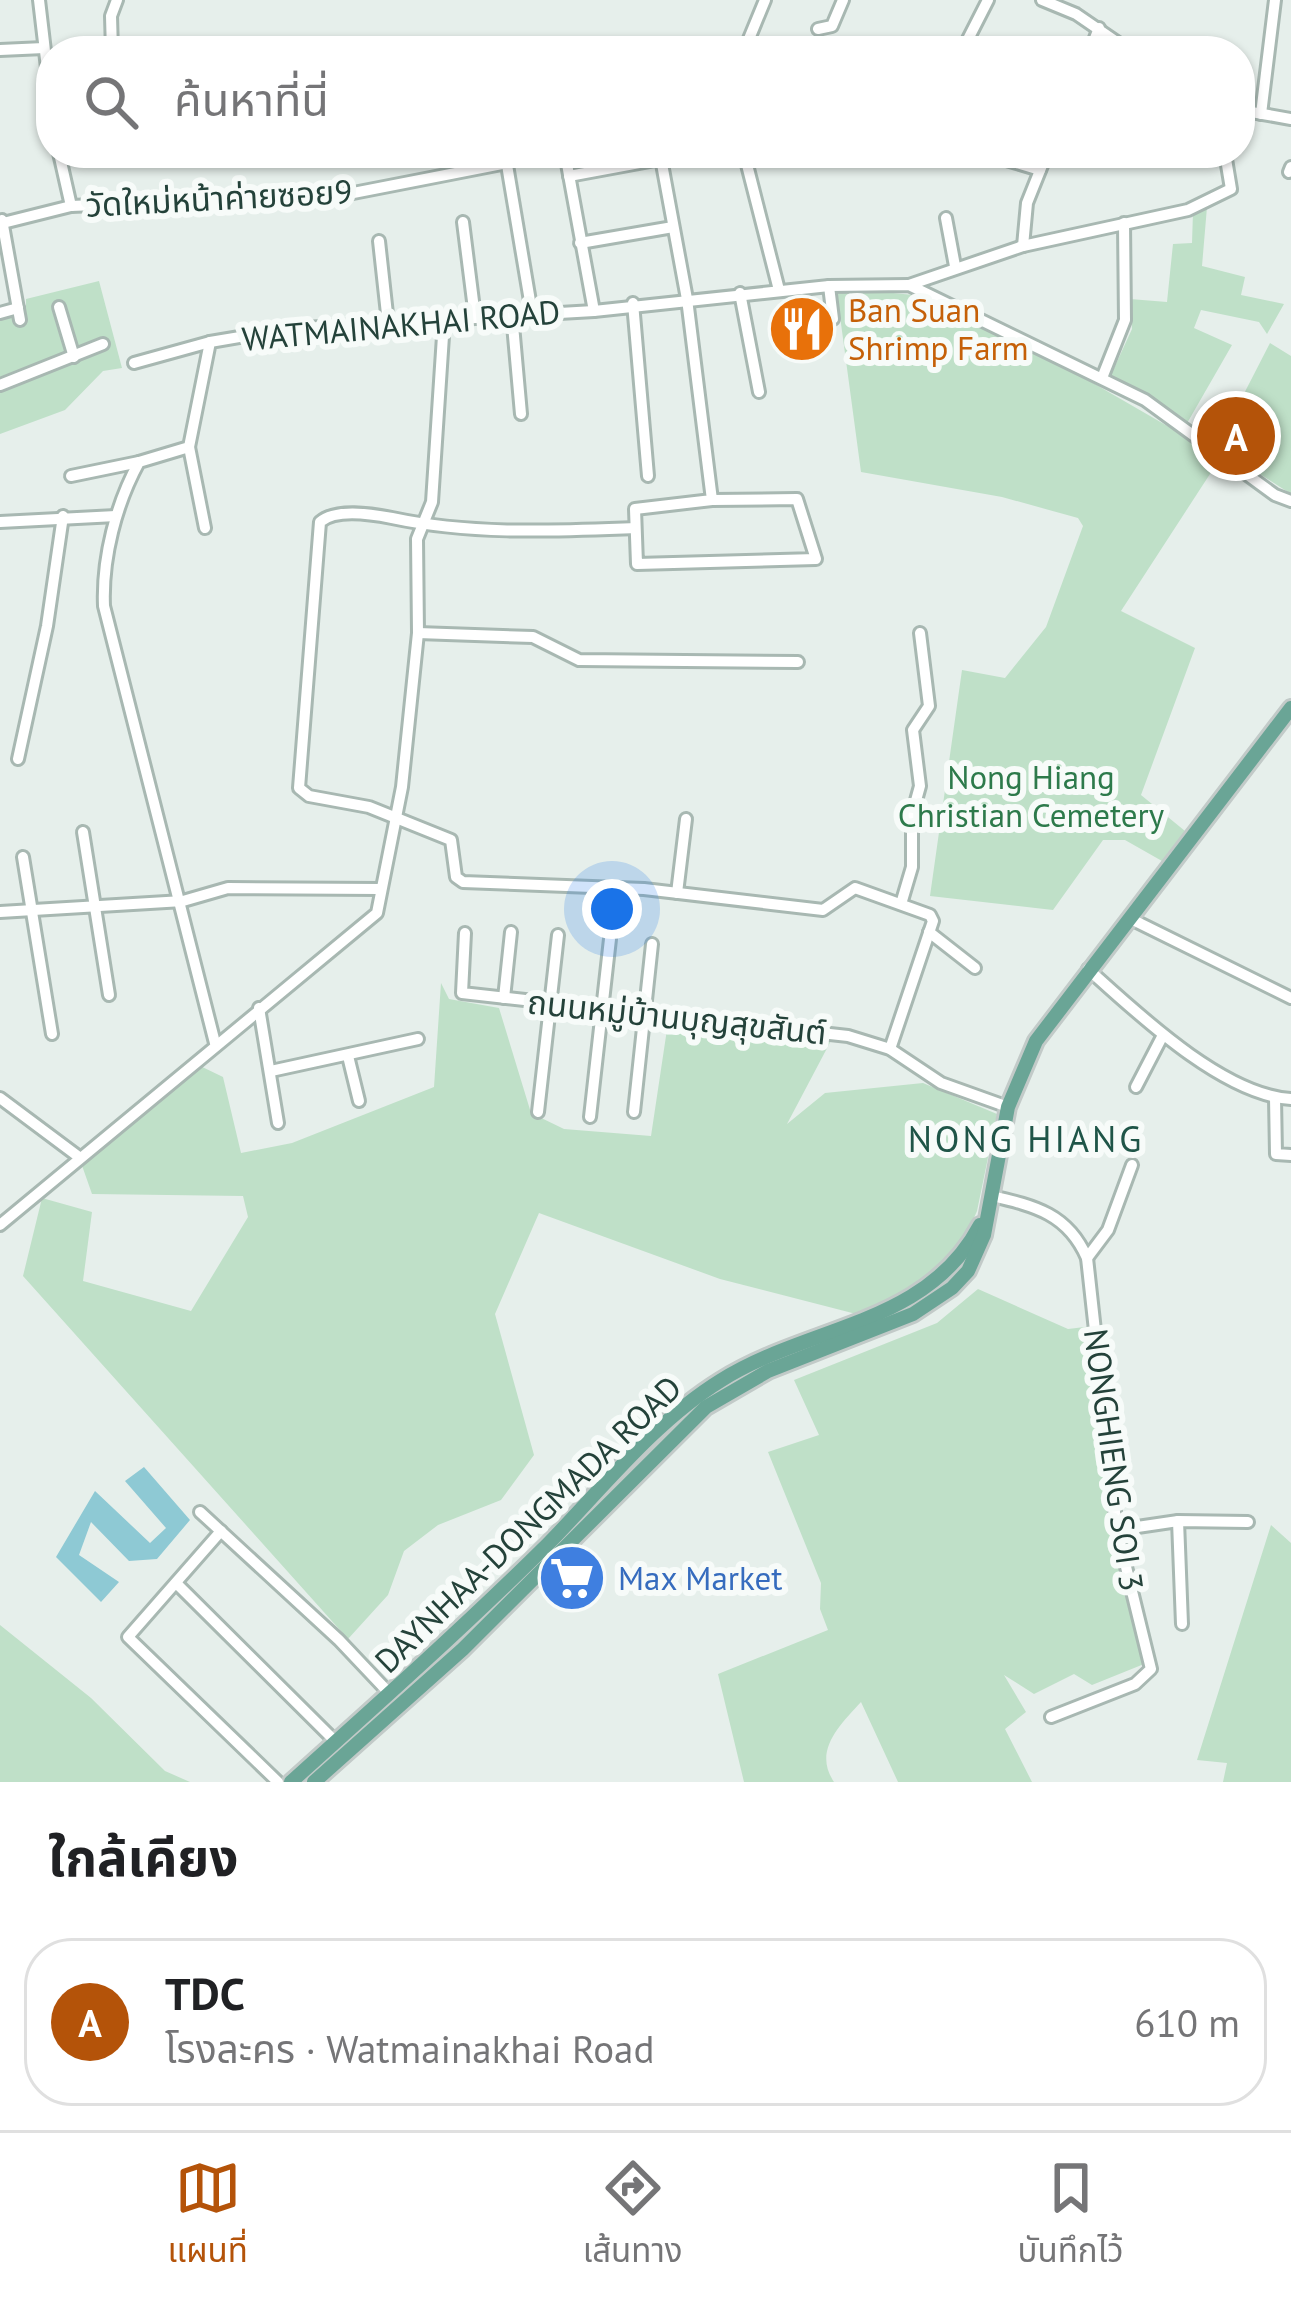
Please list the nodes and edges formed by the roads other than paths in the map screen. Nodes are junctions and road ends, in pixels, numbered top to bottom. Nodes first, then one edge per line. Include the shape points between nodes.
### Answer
1 (39, 0) edge
2 (117, 0) edge
3 (765, 0) edge
4 (844, 0) edge
5 (988, 0) edge
6 (1042, 0) edge
7 (1275, 0) edge
8 (1099, 28) junction
9 (818, 29) dead end
10 (43, 36) edge
11 (112, 36) edge
12 (750, 36) edge
13 (970, 36) edge
14 (1096, 36) edge
15 (1110, 36) edge
16 (36, 48) edge
17 (0, 50) edge
18 (1255, 114) edge
19 (1261, 115) junction
20 (1291, 119) edge
21 (62, 168) edge
22 (462, 168) edge
23 (508, 168) edge
24 (568, 168) edge
25 (605, 168) edge
26 (662, 168) edge
27 (748, 168) edge
28 (1033, 168) edge
29 (1228, 168) edge
30 (1040, 170) joint
31 (569, 176) junction
32 (70, 206) junction
33 (946, 218) dead end
34 (1, 220) edge
35 (463, 222) dead end
36 (1124, 223) junction
37 (674, 227) junction
38 (379, 241) dead end
39 (580, 243) junction
40 (1023, 245) junction
41 (955, 266) junction
42 (909, 285) junction
43 (829, 286) junction
44 (779, 290) junction
45 (740, 293) junction
46 (687, 299) junction
47 (633, 304) junction
48 (59, 307) dead end
49 (594, 310) junction
50 (0, 313) edge
51 (532, 313) junction
52 (512, 314) junction
53 (475, 317) junction
54 (833, 320) dead end
55 (444, 321) junction
56 (388, 323) junction
57 (211, 342) junction
58 (103, 344) dead end
59 (74, 357) junction
60 (134, 363) dead end
61 (1102, 378) junction
62 (0, 386) edge
63 (759, 392) dead end
64 (521, 414) dead end
65 (189, 447) junction
66 (139, 461) junction
67 (71, 476) dead end
68 (648, 476) dead end
69 (712, 500) junction
70 (1291, 501) edge
71 (63, 516) junction
72 (116, 516) junction
73 (0, 522) edge
74 (422, 524) junction
75 (205, 528) dead end
76 (635, 528) junction
77 (418, 633) junction
78 (920, 633) dead end
79 (799, 662) dead end
80 (1291, 708) edge
81 (18, 758) dead end
82 (396, 818) junction
83 (686, 819) dead end
84 (83, 832) dead end
85 (23, 857) dead end
86 (380, 889) junction
87 (676, 892) junction
88 (183, 901) junction
89 (902, 904) junction
90 (96, 906) junction
91 (33, 909) junction
92 (0, 912) edge
93 (1129, 918) junction
94 (511, 932) dead end
95 (929, 932) junction
96 (464, 933) dead end
97 (558, 935) dead end
98 (610, 939) dead end
99 (652, 944) dead end
100 (975, 968) dead end
101 (1088, 969) junction
102 (110, 995) dead end
103 (504, 998) junction
104 (1291, 998) edge
105 (550, 1003) junction
106 (259, 1008) junction
107 (602, 1009) junction
108 (646, 1014) junction
109 (52, 1034) dead end
110 (1163, 1035) junction
111 (418, 1039) dead end
112 (215, 1043) junction
113 (890, 1049) junction
114 (348, 1056) junction
115 (271, 1071) junction
116 (1136, 1087) dead end
117 (0, 1098) edge
118 (1275, 1098) junction
119 (1291, 1099) edge
120 (359, 1101) dead end
121 (1008, 1107) junction
122 (538, 1112) dead end
123 (634, 1112) dead end
124 (590, 1117) dead end
125 (278, 1123) dead end
126 (1291, 1155) edge
127 (79, 1157) junction
128 (1132, 1165) dead end
129 (990, 1203) junction
130 (0, 1225) edge
131 (1088, 1258) junction
132 (909, 1308) junction
133 (200, 1512) dead end
134 (1178, 1520) junction
135 (1247, 1522) dead end
136 (1117, 1529) junction
137 (221, 1531) junction
138 (176, 1582) junction
139 (1182, 1624) dead end
140 (389, 1694) junction
141 (1052, 1717) dead end
142 (347, 1739) junction
143 (278, 1782) edge
144 (291, 1782) edge
145 (314, 1782) edge

1 - 10 street
2 - 11 street
3 - 12 street
4 - 9 street via 832,26
5 - 13 street
6 - 8 street
7 - 19 street
8 - 14 street
8 - 15 street
16 - 17 street
18 - 19 street
19 - 20 street
21 - 32 street
22 - 32 street, วัดใหม่หน้าค่ายซอย9 via 343,195
23 - 51 street
24 - 31 street
25 - 31 street
26 - 37 street
27 - 44 street
28 - 30 street
29 - 36 street via 1225,195
30 - 40 street
31 - 39 street
32 - 34 street, วัดใหม่หน้าค่ายซอย9
33 - 41 street
34 - 50 street via 19,314
35 - 53 street
36 - 40 street
36 - 61 street via 1125,320
37 - 39 street
37 - 46 street
38 - 56 street
39 - 49 street
40 - 41 street
41 - 42 street
42 - 43 street, WATMAINAKHAI ROAD
42 - 61 street, WATMAINAKHAI ROAD
43 - 44 street, WATMAINAKHAI ROAD
43 - 54 street
44 - 45 street, WATMAINAKHAI ROAD
45 - 46 street, WATMAINAKHAI ROAD
45 - 63 street
46 - 47 street, WATMAINAKHAI ROAD
46 - 69 street
47 - 49 street, WATMAINAKHAI ROAD
47 - 68 street
48 - 59 street
49 - 51 street, WATMAINAKHAI ROAD
51 - 52 street, WATMAINAKHAI ROAD
52 - 53 street, WATMAINAKHAI ROAD
52 - 64 street
53 - 55 street, WATMAINAKHAI ROAD
55 - 56 street, WATMAINAKHAI ROAD
55 - 74 street via 432,502
56 - 57 street, WATMAINAKHAI ROAD
57 - 60 street
57 - 65 street, WATMAINAKHAI ROAD
58 - 59 street
59 - 62 street
61 - 70 street, WATMAINAKHAI ROAD
65 - 66 street
65 - 75 street
66 - 67 street
66 - 72 street
69 - 76 street via 635,509
69 - 76 street via 797,499 816,559 637,564
71 - 72 street
71 - 73 street
71 - 81 street
72 - 88 street via 104,606
74 - 76 street
74 - 77 street
74 - 82 street via 368,513 320,522 299,788
77 - 79 street via 533,637 580,660
77 - 82 street
78 - 89 street via 928,706 913,730 920,786
80 - 93 main road, DAYNHAA-DONGMADA ROAD
82 - 86 street
82 - 87 street via 451,840 463,883
83 - 87 street
84 - 90 street
85 - 91 street
86 - 88 street via 228,888
86 - 106 street via 372,923
87 - 89 street via 823,910 855,888
88 - 90 street
88 - 112 street
89 - 95 street via 930,915
90 - 91 street
90 - 102 street
91 - 92 street
91 - 109 street
93 - 101 main road, DAYNHAA-DONGMADA ROAD
93 - 104 street
94 - 103 street
95 - 100 street
95 - 113 street
96 - 103 street, ถนนหมู่บ้านบุญสุขสันต์ via 462,993
97 - 105 street
98 - 107 street
99 - 108 street
101 - 110 street
101 - 121 main road, DAYNHAA-DONGMADA ROAD via 1036,1040
103 - 105 street, ถนนหมู่บ้านบุญสุขสันต์
105 - 107 street, ถนนหมู่บ้านบุญสุขสันต์
105 - 122 street
106 - 112 street
106 - 115 street
107 - 108 street, ถนนหมู่บ้านบุญสุขสันต์
107 - 124 street
108 - 113 street, ถนนหมู่บ้านบุญสุขสันต์ via 848,1036
108 - 123 street
110 - 116 street
110 - 118 street via 1248,1092
111 - 114 street
112 - 127 street
113 - 121 street, ถนนหมู่บ้านบุญสุขสันต์ via 940,1083
114 - 115 street
114 - 120 street
115 - 125 street
117 - 127 street
118 - 119 street
118 - 126 street via 1276,1154
121 - 129 main road, DAYNHAA-DONGMADA ROAD
127 - 130 street
128 - 131 street via 1108,1230
129 - 131 street via 1055,1215
129 - 132 main road, DAYNHAA-DONGMADA ROAD via 968,1270 952,1288
131 - 136 street, NONGHIENG SOI 3
132 - 140 main road, DAYNHAA-DONGMADA ROAD via 763,1359 698,1396
132 - 142 main road, DAYNHAA-DONGMADA ROAD via 706,1407 463,1648
133 - 137 street
134 - 135 street
134 - 136 street
134 - 139 street
136 - 141 street, NONGHIENG SOI 3 via 1150,1672
137 - 138 street
137 - 140 street
138 - 142 street
138 - 143 street via 128,1637
140 - 142 main road, DAYNHAA-DONGMADA ROAD
142 - 144 main road, DAYNHAA-DONGMADA ROAD
142 - 145 main road, DAYNHAA-DONGMADA ROAD

